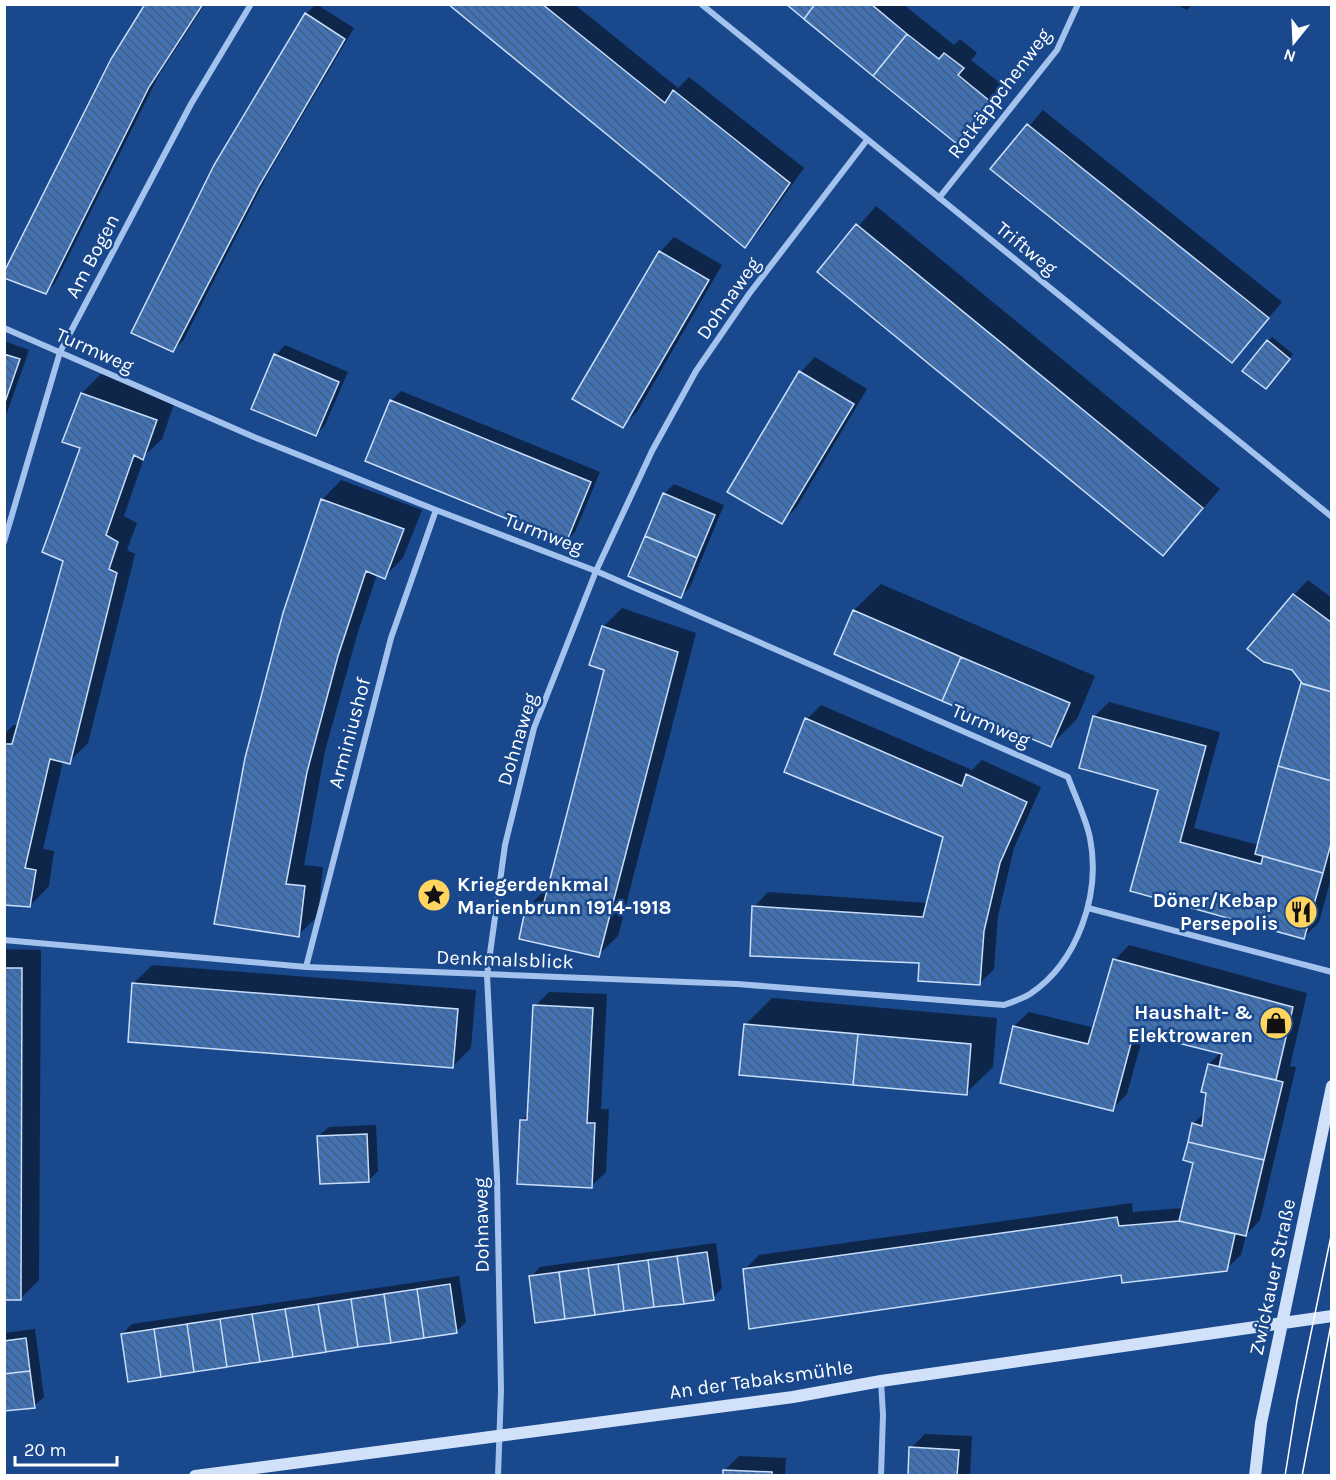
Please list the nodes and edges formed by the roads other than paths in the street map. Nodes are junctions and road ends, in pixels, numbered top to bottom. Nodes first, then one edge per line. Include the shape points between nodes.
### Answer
1 (251, 4) edge
2 (701, 4) edge
3 (1078, 4) edge
4 (867, 140) junction
5 (939, 198) junction
6 (4, 328) edge
7 (60, 352) junction
8 (436, 510) junction
9 (1332, 517) edge
10 (4, 542) edge
11 (596, 571) junction
12 (1088, 908) junction
13 (4, 940) edge
14 (306, 967) junction
15 (1332, 972) edge
16 (487, 975) junction
17 (1332, 1086) edge
18 (1332, 1316) edge
19 (1282, 1322) junction
20 (881, 1381) junction
21 (500, 1434) junction
22 (195, 1476) edge
23 (498, 1476) edge
24 (881, 1476) edge
25 (1255, 1476) edge

1 - 7 street, Am Bogen via 191,104
2 - 4 street, Triftweg
3 - 5 street, Rotkäppchenweg via 1057,50
4 - 5 street, Triftweg
4 - 11 street, Dohnaweg via 749,294 696,371 652,451
5 - 9 street, Triftweg
6 - 7 street, Turmweg
7 - 8 street, Turmweg via 227,426
7 - 10 street, Am Bogen
8 - 11 street, Turmweg
8 - 14 street, Arminiushof via 391,638
11 - 12 street, Turmweg via 1068,777 1090,837 1094,878
11 - 16 street, Dohnaweg via 534,728 505,845
12 - 15 street
12 - 16 street, Denkmalsblick via 1068,955 1054,974 1029,995 1004,1005 737,984
13 - 14 street, Denkmalsblick
14 - 16 street, Denkmalsblick
16 - 21 street, Dohnaweg via 497,1177
17 - 19 main road, Zwickauer Straße
18 - 19 main road, An der Tabaksmühle
19 - 20 main road, An der Tabaksmühle
19 - 25 main road, Zwickauer Straße via 1261,1423
20 - 21 main road, An der Tabaksmühle via 793,1397
20 - 24 street
21 - 22 main road, An der Tabaksmühle
21 - 23 street, Dohnaweg

